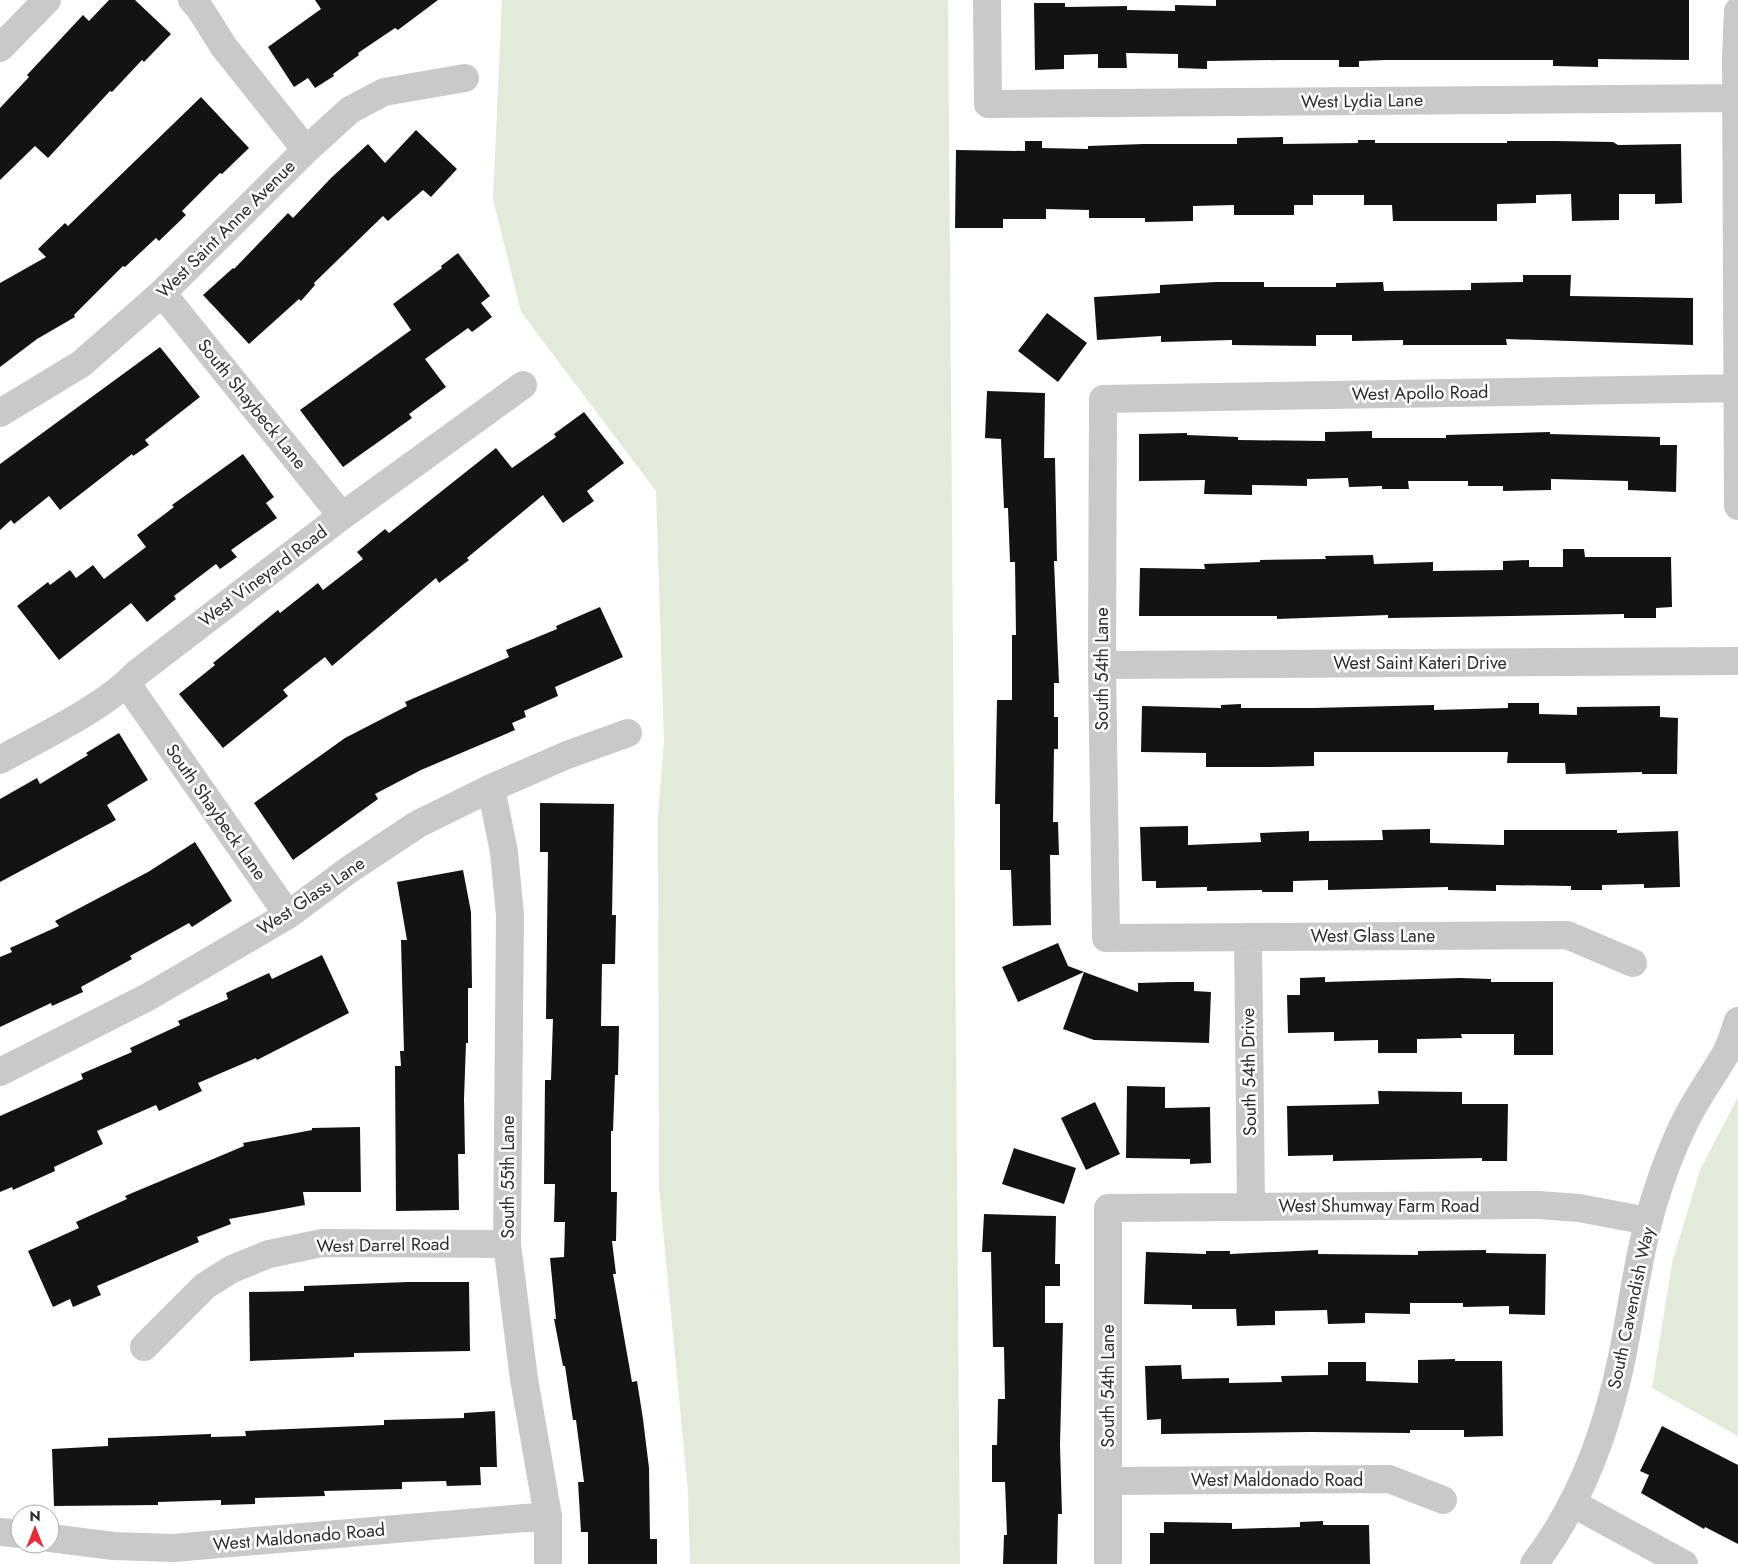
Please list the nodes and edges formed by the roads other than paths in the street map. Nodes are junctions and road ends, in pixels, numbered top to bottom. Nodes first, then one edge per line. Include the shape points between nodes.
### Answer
1 (47, 0) edge
2 (192, 0) edge
3 (987, 0) edge
4 (1738, 11) edge
5 (0, 48) edge
6 (465, 78) dead end
7 (1736, 98) junction
8 (306, 150) junction
9 (162, 293) junction
10 (523, 385) dead end
11 (1738, 388) edge
12 (1103, 399) joint
13 (0, 413) edge
14 (1738, 506) edge
15 (342, 516) junction
16 (1738, 660) edge
17 (1102, 664) junction
18 (127, 684) junction
19 (628, 733) dead end
20 (0, 760) edge
21 (491, 788) junction
22 (288, 915) junction
23 (1248, 936) junction
24 (1106, 938) joint
25 (1633, 963) dead end
26 (1738, 1021) edge
27 (1732, 1048) edge
28 (0, 1072) edge
29 (1251, 1207) junction
30 (1108, 1208) joint
31 (1648, 1221) junction
32 (507, 1244) junction
33 (144, 1347) dead end
34 (1108, 1480) junction
35 (1443, 1500) dead end
36 (1572, 1503) junction
37 (548, 1516) junction
38 (60, 1539) edge
39 (548, 1564) edge
40 (1108, 1564) edge
41 (1534, 1564) edge
42 (1684, 1564) edge

1 - 5 street
2 - 8 street via 224,47
3 - 7 street, West Lydia Lane via 988,104
4 - 7 street
6 - 8 street, West Saint Anne Avenue via 384,92 350,110
7 - 11 street
8 - 9 street, West Saint Anne Avenue
9 - 13 street, West Saint Anne Avenue via 81,364
9 - 15 street, South Shaybeck Lane
10 - 15 street, West Vineyard Road
11 - 12 street, West Apollo Road
11 - 14 street
12 - 17 street, South 54th Lane
15 - 18 street, West Vineyard Road via 137,673
16 - 17 street, West Saint Kateri Drive
17 - 24 street, South 54th Lane
18 - 20 street, West Vineyard Road via 74,719
18 - 22 street, South Shaybeck Lane
19 - 21 street, West Glass Lane
21 - 22 street, West Glass Lane via 418,824
21 - 32 street, South 55th Lane via 504,852 510,915
22 - 28 street, West Glass Lane via 148,997
23 - 24 street, West Glass Lane
23 - 25 street, West Glass Lane via 1567,935
23 - 29 street, South 54th Drive
26 - 27 street, South Cavendish Way
27 - 31 street, South Cavendish Way via 1700,1095 1676,1141
29 - 30 street, West Shumway Farm Road
29 - 31 street, West Shumway Farm Road via 1539,1205 1579,1208
30 - 34 street, South 54th Lane
31 - 36 street, South Cavendish Way via 1615,1386 1594,1455
32 - 33 street, West Darrel Road via 322,1243 269,1254 232,1269 206,1286
32 - 37 street, South 55th Lane via 524,1379
34 - 35 street, West Maldonado Road via 1389,1479
34 - 40 street, South 54th Lane
36 - 41 street, South Cavendish Way
36 - 42 street
37 - 38 street, West Maldonado Road via 173,1548 113,1546
37 - 39 street, South 55th Lane

